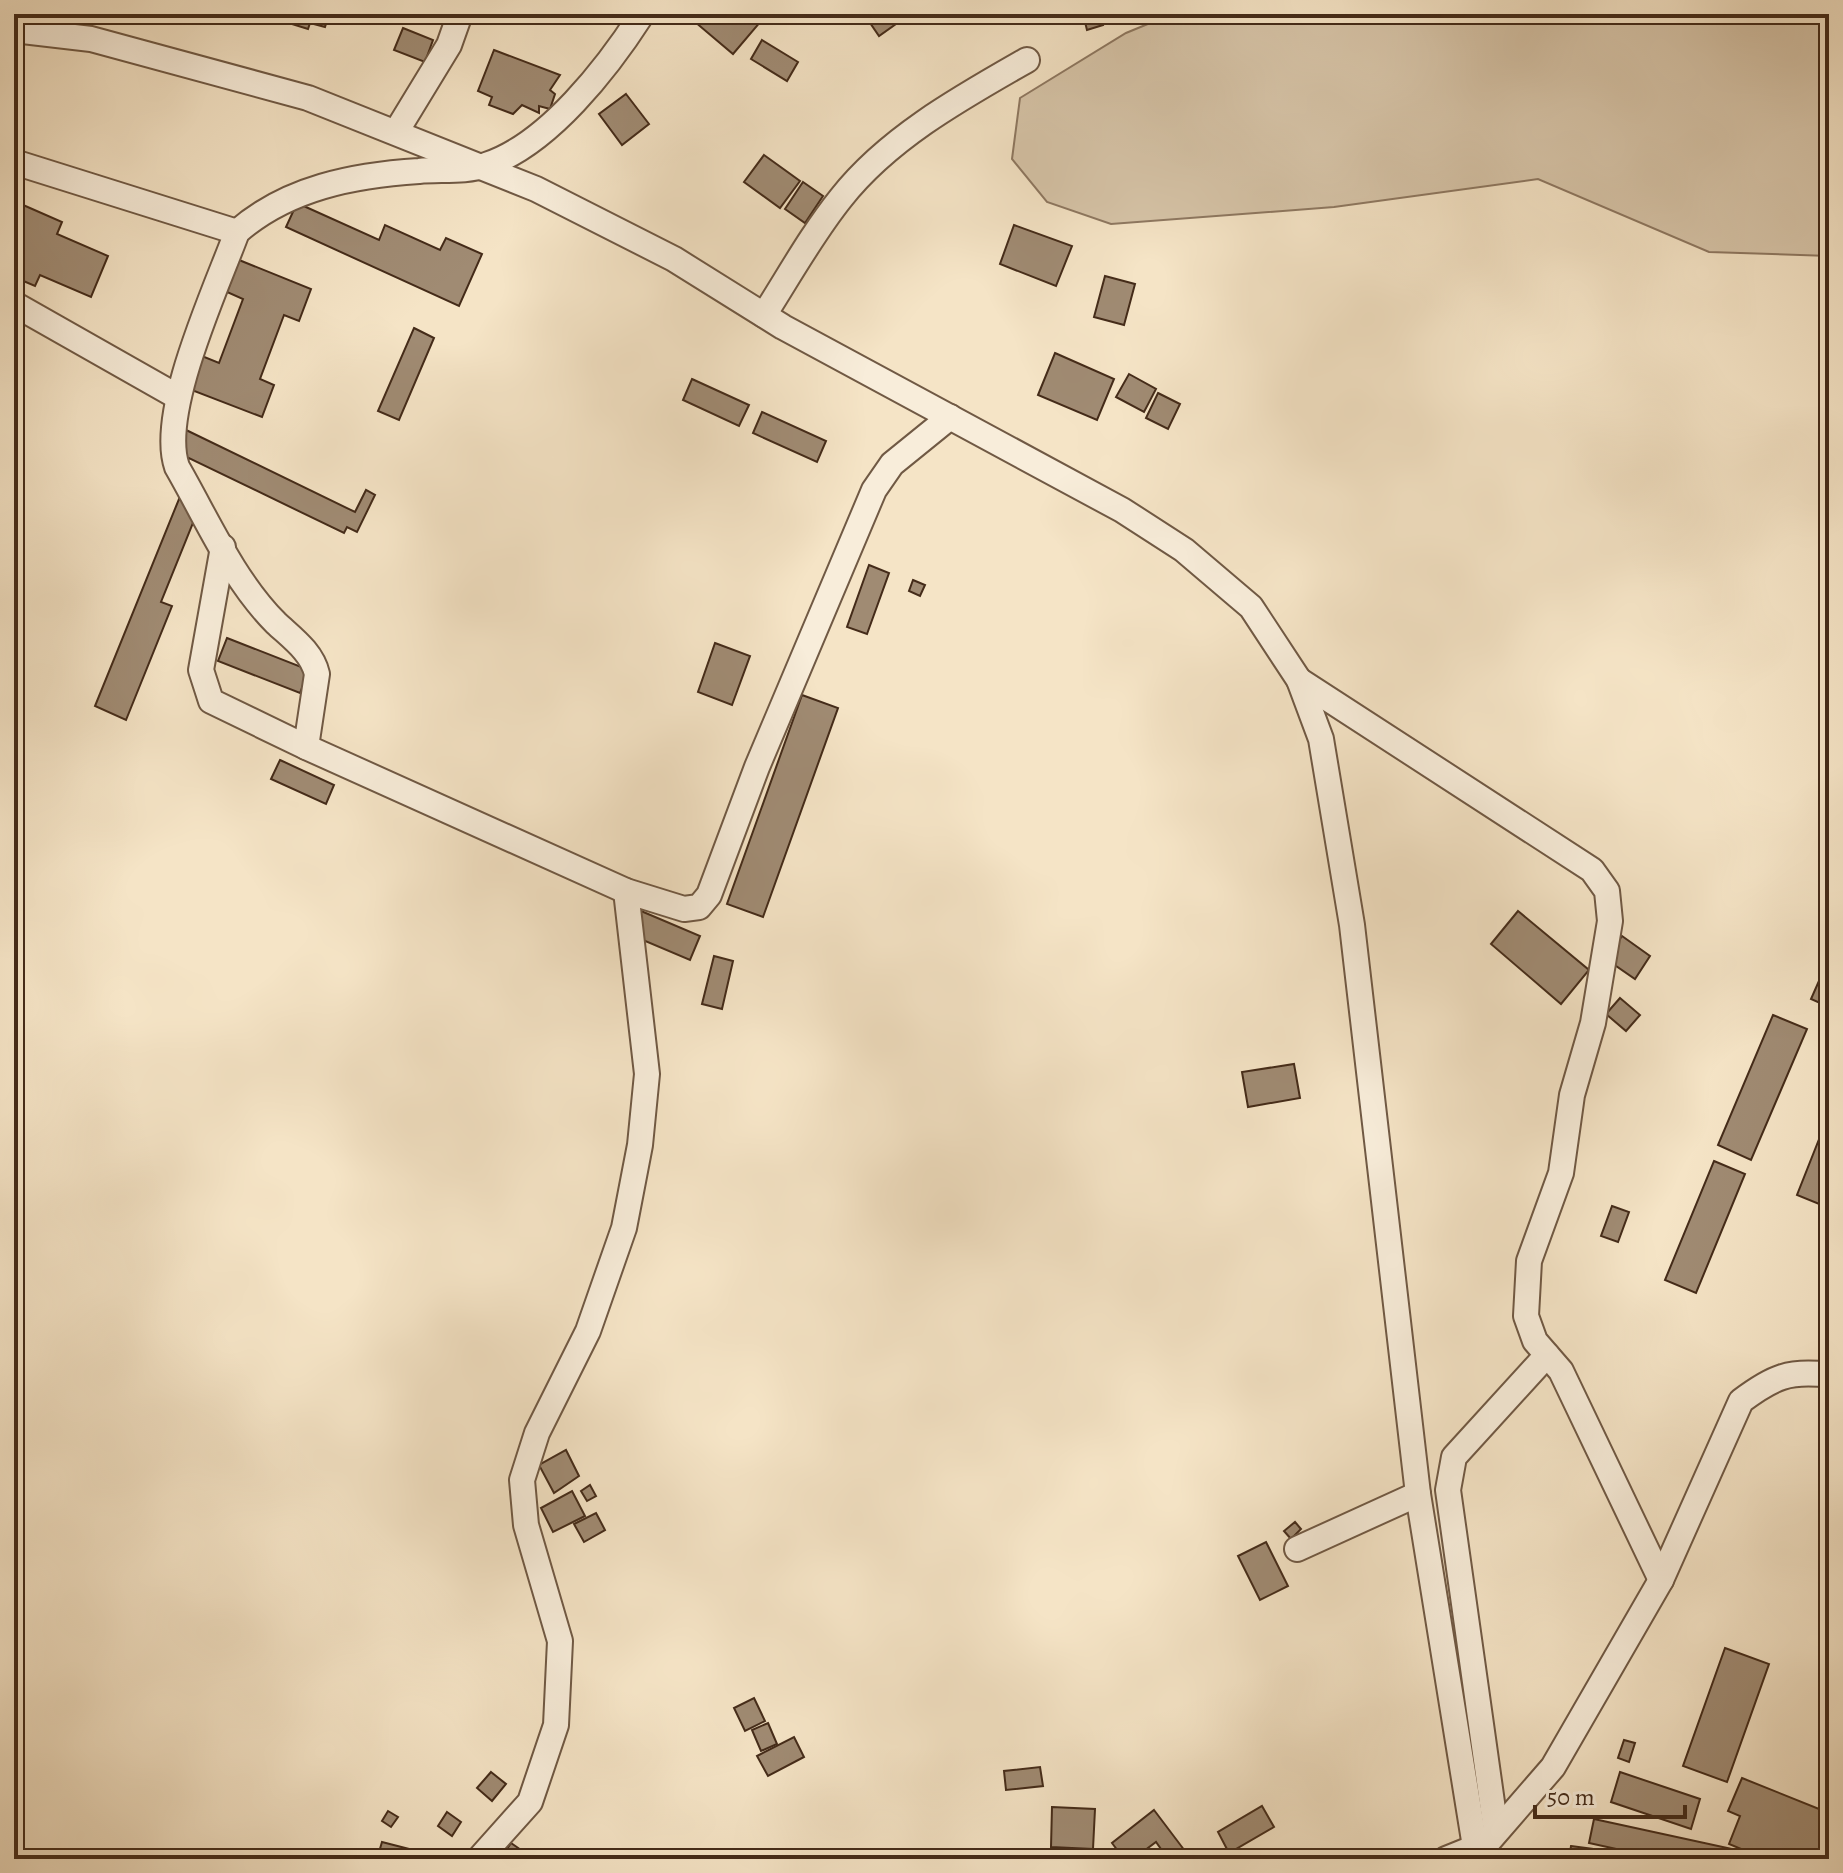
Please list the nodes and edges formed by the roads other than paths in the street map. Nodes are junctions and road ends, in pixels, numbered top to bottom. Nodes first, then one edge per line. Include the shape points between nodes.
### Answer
1 (460, 14) edge
2 (642, 14) edge
3 (14, 30) edge
4 (1027, 60) dead end
5 (396, 132) junction
6 (14, 162) edge
7 (484, 166) junction
8 (237, 232) junction
9 (14, 304) edge
10 (764, 315) junction
11 (178, 397) junction
12 (950, 417) junction
13 (223, 547) junction
14 (1299, 680) junction
15 (306, 747) junction
16 (626, 891) junction
17 (1547, 1355) junction
18 (1829, 1375) edge
19 (1418, 1494) junction
20 (1297, 1549) dead end
21 (1661, 1580) junction
22 (1496, 1831) junction
23 (1477, 1854) edge
24 (479, 1859) edge
25 (1446, 1859) edge

1 - 5 street via 449,45
2 - 7 street via 593,82 518,152
3 - 5 street via 91,39 308,98
4 - 10 street via 970,92 872,166 842,196
5 - 7 street
6 - 8 street
7 - 8 street via 351,178 288,198
7 - 10 street via 674,259
8 - 11 street
9 - 11 street
10 - 12 street
11 - 13 street via 170,448
12 - 14 street via 1122,510 1184,550 1251,607
12 - 16 street via 892,464 874,490 709,895 699,907 684,909
13 - 15 street via 272,619 314,662 317,674
13 - 15 street via 201,670 204,686 211,701
14 - 17 street via 1592,870 1607,891 1610,921 1593,1023 1572,1095 1556,1194 1529,1261 1525,1290 1526,1316
14 - 19 street via 1321,739 1352,925
15 - 16 street
16 - 24 street via 647,1074 640,1145 624,1228 588,1331 537,1433 522,1480 526,1525 560,1641 556,1725 530,1802
17 - 21 street via 1561,1371
17 - 22 street via 1454,1457 1448,1490
18 - 21 street via 1799,1371 1767,1382 1741,1401
19 - 20 street
19 - 23 street
21 - 22 street via 1553,1767
22 - 23 street
23 - 25 street

